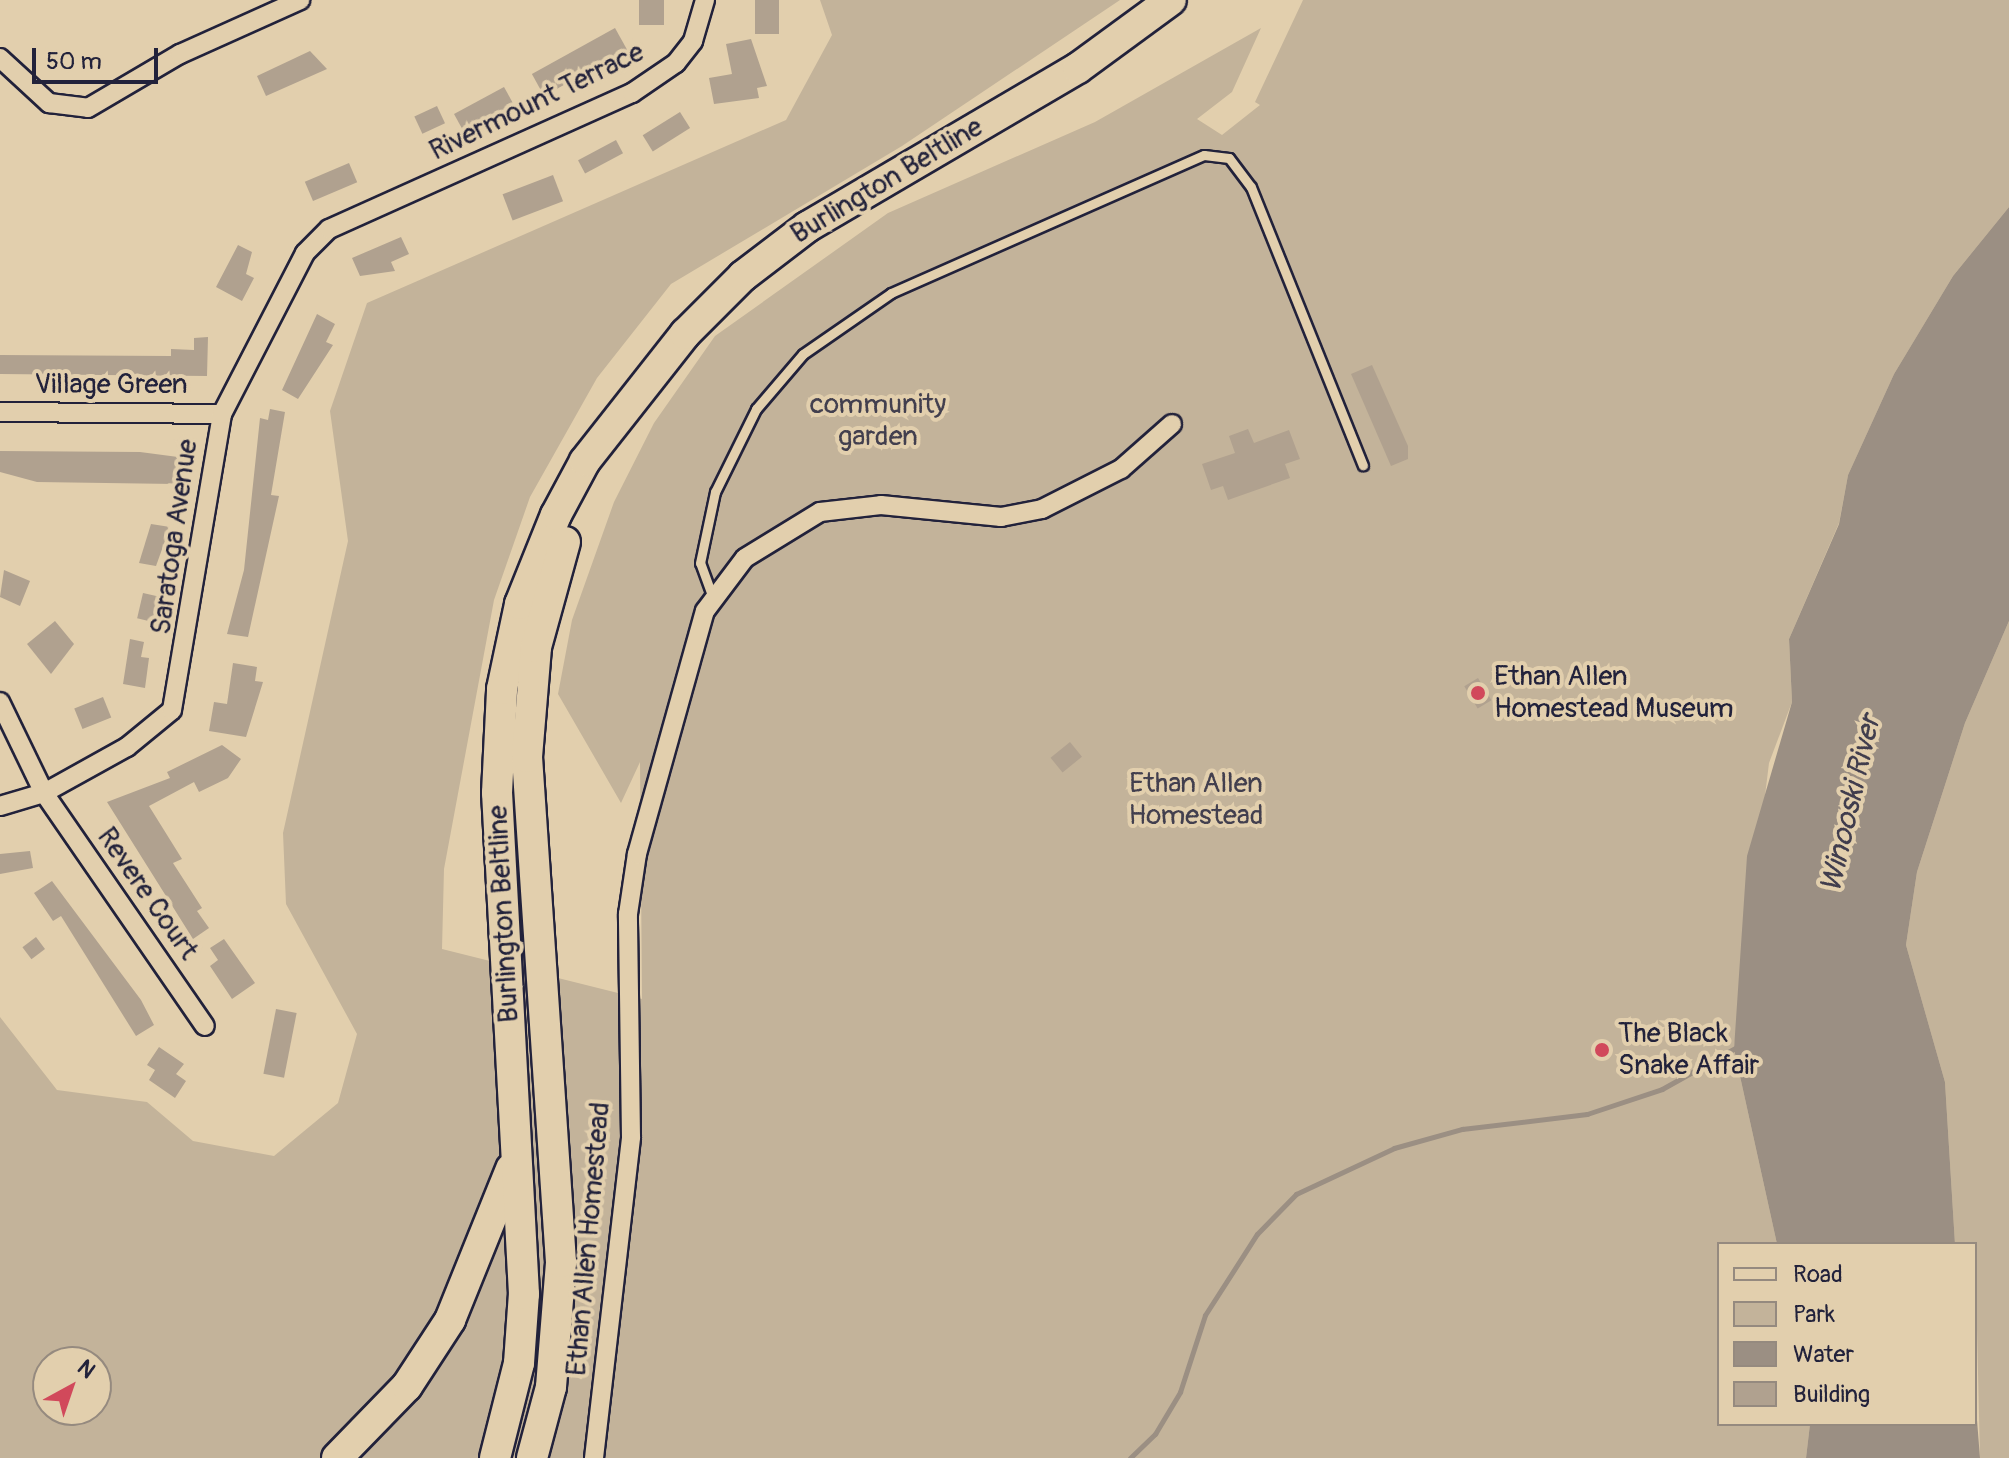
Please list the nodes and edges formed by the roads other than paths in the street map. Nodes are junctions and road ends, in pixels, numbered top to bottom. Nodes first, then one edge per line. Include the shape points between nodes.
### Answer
1 (300, 0) edge
2 (705, 0) edge
3 (1171, 0) edge
4 (0, 58) edge
5 (355, 217) joint
6 (633, 399) junction
7 (0, 412) edge
8 (222, 414) junction
9 (1172, 424) dead end
10 (1363, 465) dead end
11 (713, 598) junction
12 (0, 702) edge
13 (44, 793) junction
14 (0, 806) edge
15 (205, 1026) dead end
16 (516, 1151) junction
17 (337, 1458) edge
18 (495, 1458) edge
19 (532, 1458) edge
20 (594, 1458) edge

1 - 4 street via 180,54 88,108 49,103
2 - 5 street, Rivermount Terrace via 693,41 676,63 632,93
3 - 6 main road, Burlington Beltline via 1078,68 774,250 713,304
5 - 8 street, Saratoga Avenue via 305,253
6 - 16 main road, Burlington Beltline via 585,461 556,515 520,604 502,689 497,793
6 - 19 main road, Burlington Beltline via 562,550 530,703 528,793 561,1262 552,1375
7 - 8 street, Village Green
8 - 13 street, Saratoga Avenue via 172,710 147,734
9 - 11 street, Ethan Allen Homestead via 1121,469 1042,509 1001,517 881,505 820,512 759,546
10 - 11 lane via 1287,265 1242,173 1229,158 1204,155 871,304 803,354 756,409 711,505 700,563
11 - 20 street, Ethan Allen Homestead via 690,653 628,914 631,1137
12 - 13 street, Revere Court
13 - 14 street, Saratoga Avenue
13 - 15 street, Revere Court
16 - 17 main road via 450,1320 407,1386
16 - 18 main road, Burlington Beltline via 521,1335

